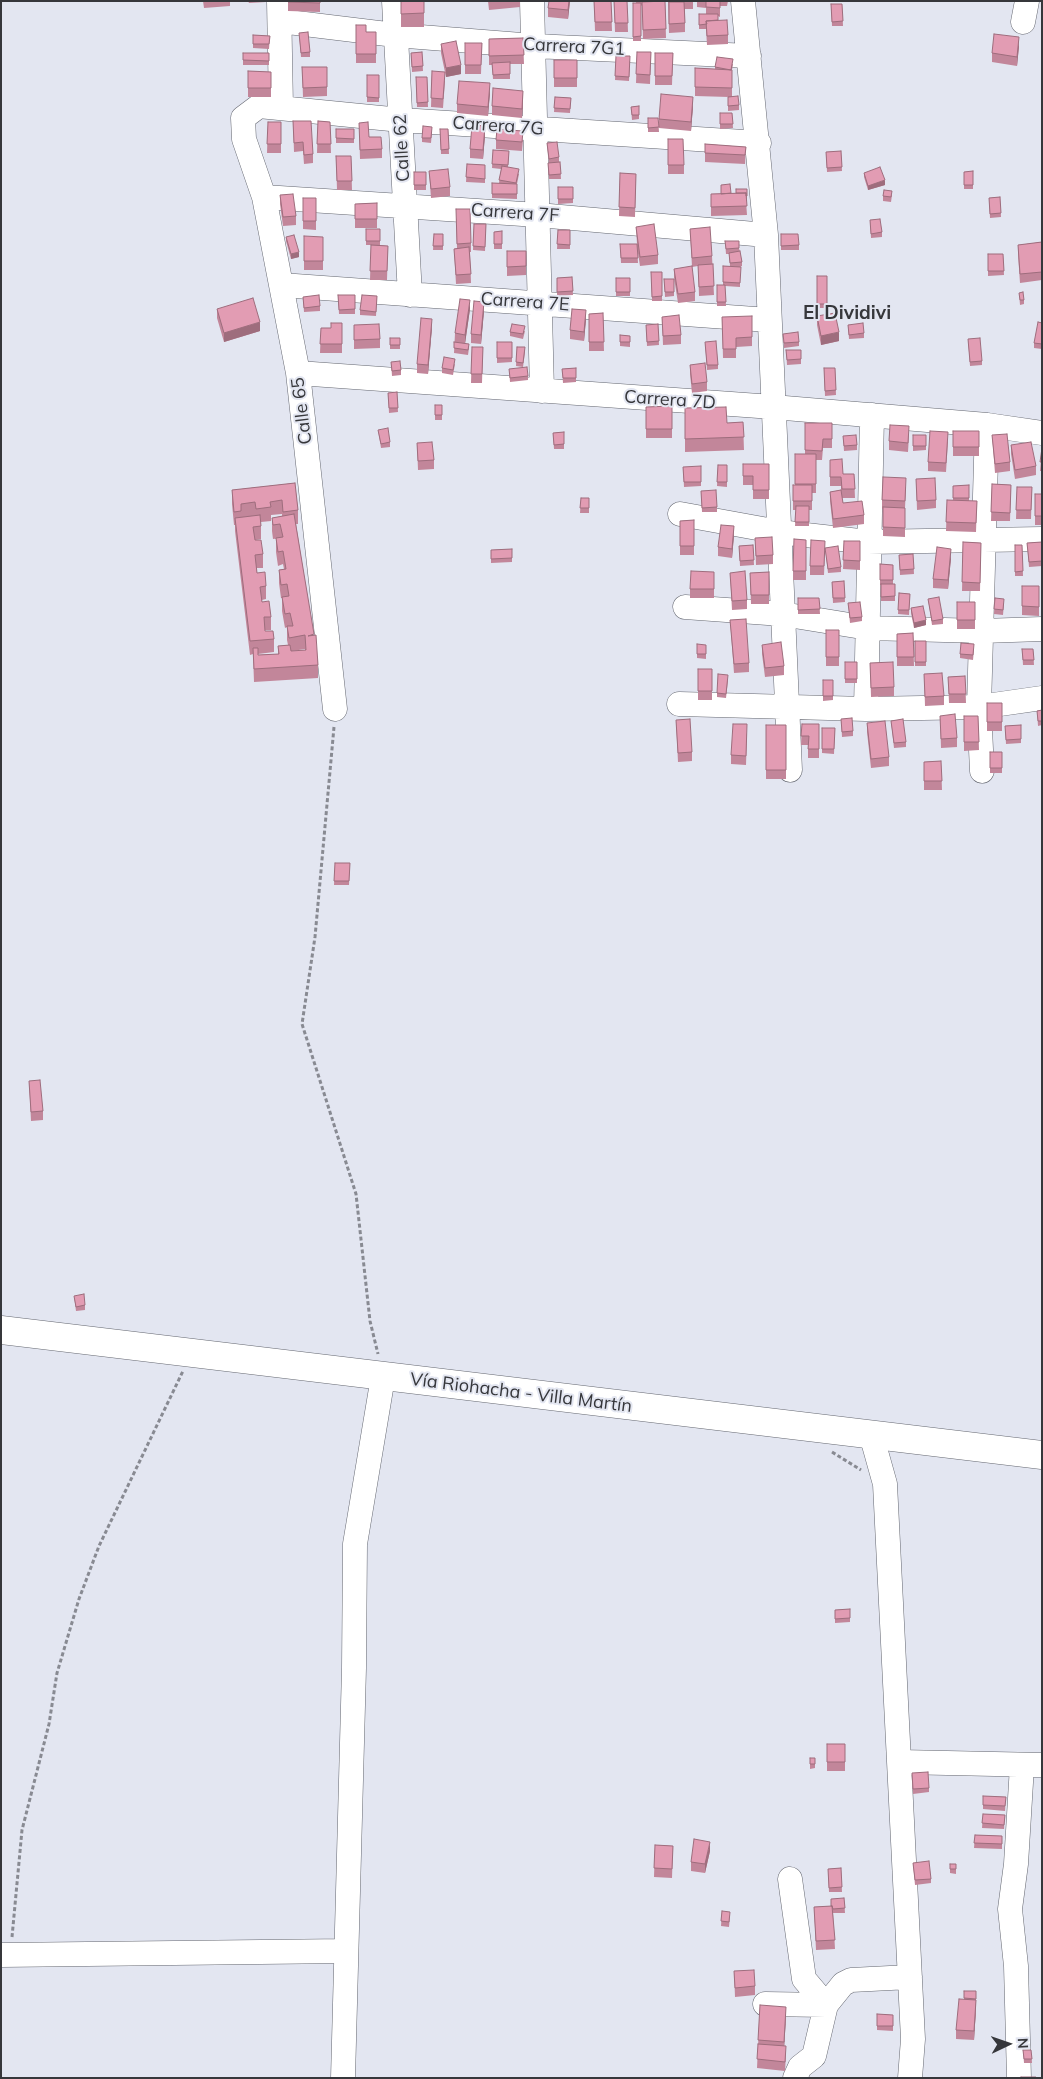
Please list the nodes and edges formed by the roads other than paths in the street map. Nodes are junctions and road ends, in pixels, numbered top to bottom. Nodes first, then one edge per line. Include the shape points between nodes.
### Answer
1 (394, 1) edge
2 (532, 1) edge
3 (743, 1) edge
4 (280, 11) edge
5 (395, 35) junction
6 (534, 46) junction
7 (749, 56) junction
8 (281, 107) junction
9 (243, 118) joint
10 (400, 120) junction
11 (536, 129) junction
12 (759, 143) junction
13 (264, 197) junction
14 (405, 205) junction
15 (538, 215) junction
16 (766, 234) junction
17 (281, 285) junction
18 (410, 295) junction
19 (540, 303) junction
20 (769, 320) junction
21 (298, 373) junction
22 (542, 391) junction
23 (773, 407) junction
24 (872, 415) junction
25 (986, 426) junction
26 (1042, 433) edge
27 (680, 514) dead end
28 (780, 532) junction
29 (1042, 539) edge
30 (985, 540) junction
31 (868, 542) junction
32 (684, 607) dead end
33 (782, 614) junction
34 (868, 628) junction
35 (1042, 629) edge
36 (982, 631) junction
37 (1042, 698) edge
38 (679, 704) dead end
39 (786, 706) junction
40 (980, 707) junction
41 (335, 709) road end
42 (866, 709) junction
43 (790, 770) dead end
44 (982, 770) dead end
45 (1, 1330) edge
46 (383, 1376) junction
47 (871, 1434) junction
48 (1042, 1455) edge
49 (900, 1762) junction
50 (1032, 1766) edge
51 (790, 1879) dead end
52 (346, 1952) junction
53 (6, 1955) edge
54 (910, 1977) junction
55 (765, 2004) edge
56 (826, 2005) junction
57 (343, 2078) edge
58 (794, 2078) edge
59 (910, 2078) edge
60 (1019, 2078) edge

1 - 5 street, Calle 62
2 - 6 street
3 - 7 street
4 - 5 street, Carrera 7G1
4 - 8 street
5 - 6 street, Carrera 7G1
5 - 10 street, Calle 62
6 - 7 street, Carrera 7G1
6 - 11 street
7 - 12 street
8 - 9 street, Carrera 7G via 259,106
8 - 10 street, Carrera 7G
9 - 13 street, Calle 65 via 244,139
10 - 11 street, Carrera 7G
10 - 14 street, Calle 62
11 - 12 street, Carrera 7G
11 - 15 street
12 - 16 street
13 - 14 street, Carrera 7F
13 - 17 street, Calle 65
14 - 15 street, Carrera 7F
14 - 18 street, Calle 62
15 - 16 street, Carrera 7F
15 - 19 street
16 - 20 street
17 - 18 street, Carrera 7E
17 - 21 street, Calle 65
18 - 19 street, Carrera 7E
19 - 20 street, Carrera 7E
19 - 22 street
20 - 23 street
21 - 22 street, Carrera 7D
21 - 41 street, Calle 65
22 - 23 street, Carrera 7D
23 - 24 street, Carrera 7D
23 - 28 street
24 - 25 street, Carrera 7D
24 - 31 street
25 - 26 street, Carrera 7D
25 - 30 street
27 - 28 street
28 - 31 street
28 - 33 street
29 - 30 street
30 - 31 street
30 - 36 street
31 - 34 street
32 - 33 street
33 - 34 street
33 - 39 street
34 - 36 street
34 - 42 street
35 - 36 street
36 - 40 street
37 - 40 street
38 - 39 street
39 - 42 street
39 - 43 street
40 - 42 street
40 - 44 street
45 - 46 main road, Vía Riohacha - Villa Martín
46 - 47 main road, Vía Riohacha - Villa Martín
46 - 52 street via 354,1544
47 - 48 main road, Vía Riohacha - Villa Martín
47 - 49 street via 885,1484
49 - 50 street
49 - 54 street
50 - 60 street via 1010,1909 1016,1966
51 - 56 street via 804,1979
52 - 53 street
52 - 57 street
54 - 56 street via 851,1980 843,1984
54 - 59 street via 913,2039
55 - 56 street
56 - 58 street via 814,2056 800,2067

